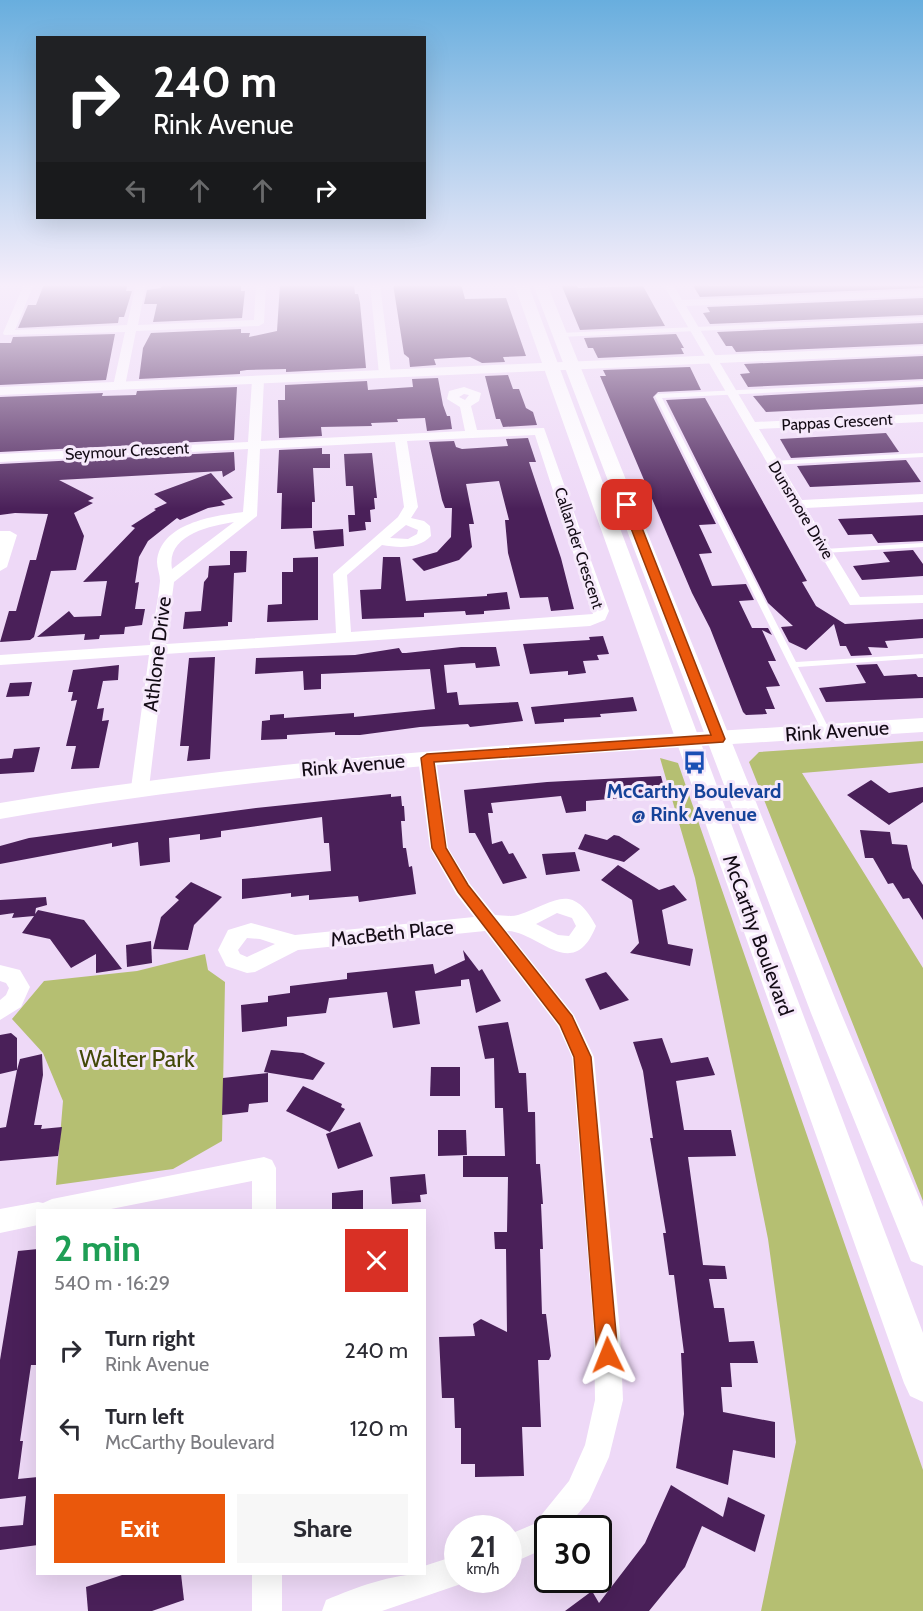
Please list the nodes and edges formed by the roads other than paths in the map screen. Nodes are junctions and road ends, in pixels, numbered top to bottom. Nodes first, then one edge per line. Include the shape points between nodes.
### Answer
1 (125, 359) edge
2 (383, 359) edge
3 (558, 359) edge
4 (561, 359) edge
5 (728, 359) edge
6 (711, 360) junction
7 (561, 366) junction
8 (385, 374) junction
9 (258, 380) junction
10 (923, 383) edge
11 (119, 386) junction
12 (0, 391) edge
13 (730, 392) junction
14 (465, 405) dead end
15 (923, 418) edge
16 (751, 426) junction
17 (472, 434) junction
18 (400, 437) junction
19 (254, 445) junction
20 (923, 455) edge
21 (0, 458) edge
22 (772, 463) junction
23 (923, 498) edge
24 (797, 504) junction
25 (250, 516) junction
26 (403, 520) junction
27 (0, 535) edge
28 (379, 540) junction
29 (923, 545) edge
30 (824, 550) junction
31 (0, 567) edge
32 (168, 580) junction
33 (923, 598) edge
34 (344, 638) junction
35 (156, 650) junction
36 (923, 656) edge
37 (0, 660) edge
38 (792, 664) junction
39 (923, 725) edge
40 (826, 731) junction
41 (719, 739) junction
42 (686, 741) junction
43 (427, 758) junction
44 (140, 788) junction
45 (0, 811) edge
46 (491, 923) junction
47 (519, 923) dead end
48 (294, 943) dead end
49 (0, 973) edge
50 (0, 1011) edge
51 (57, 1209) edge
52 (264, 1209) edge
53 (36, 1213) edge
54 (0, 1221) edge
55 (923, 1249) edge
56 (923, 1383) edge
57 (559, 1515) edge
58 (267, 1575) edge
59 (444, 1575) edge
60 (267, 1611) edge
61 (337, 1611) edge

1 - 11 street
2 - 8 street
3 - 7 main road, McCarthy Boulevard
4 - 7 main road, McCarthy Boulevard
5 - 6 street
6 - 7 street
6 - 13 street, Dunsmore Drive
7 - 8 street
7 - 41 main road, McCarthy Boulevard
7 - 42 main road, McCarthy Boulevard
8 - 9 street
9 - 11 street
9 - 19 street
10 - 13 lane
11 - 12 street
13 - 16 street, Dunsmore Drive
13 - 38 lane via 658,396
14 - 17 street
15 - 16 street, Pappas Crescent
16 - 22 street, Dunsmore Drive
17 - 18 street, Callander Crescent
17 - 34 street, Callander Crescent via 540,431 602,611 600,617 590,621
18 - 19 street, Callander Crescent
18 - 26 street via 411,507
19 - 21 street, Seymour Crescent
19 - 25 street
20 - 22 lane
22 - 24 street, Dunsmore Drive
23 - 24 street
24 - 30 street, Dunsmore Drive
25 - 32 street, Athlone Drive
25 - 32 street via 200,525 176,538 164,555
26 - 28 street
26 - 28 street via 418,524 424,529 423,536 415,542 400,544
27 - 31 street via 10,535
28 - 34 street via 340,574
29 - 30 lane
30 - 33 street, Dunsmore Drive via 855,602
32 - 35 street, Athlone Drive
34 - 35 street, Callander Crescent
35 - 37 street
35 - 44 street, Athlone Drive
36 - 38 lane
38 - 40 lane
39 - 40 street, Rink Avenue
40 - 41 street, Rink Avenue
41 - 42 street, Rink Avenue
41 - 55 main road, McCarthy Boulevard
42 - 43 street, Rink Avenue
42 - 56 main road, McCarthy Boulevard
43 - 44 street, Rink Avenue
43 - 46 street via 439,848 463,889
44 - 45 street, Rink Avenue
46 - 47 street, MacBeth Place
46 - 48 street, MacBeth Place
46 - 57 street via 566,1021 583,1057 607,1332 609,1400 599,1447 579,1491
49 - 50 street via 13,976 20,987 14,1001
51 - 52 street via 264,1168
53 - 54 street
58 - 60 street
59 - 61 street

